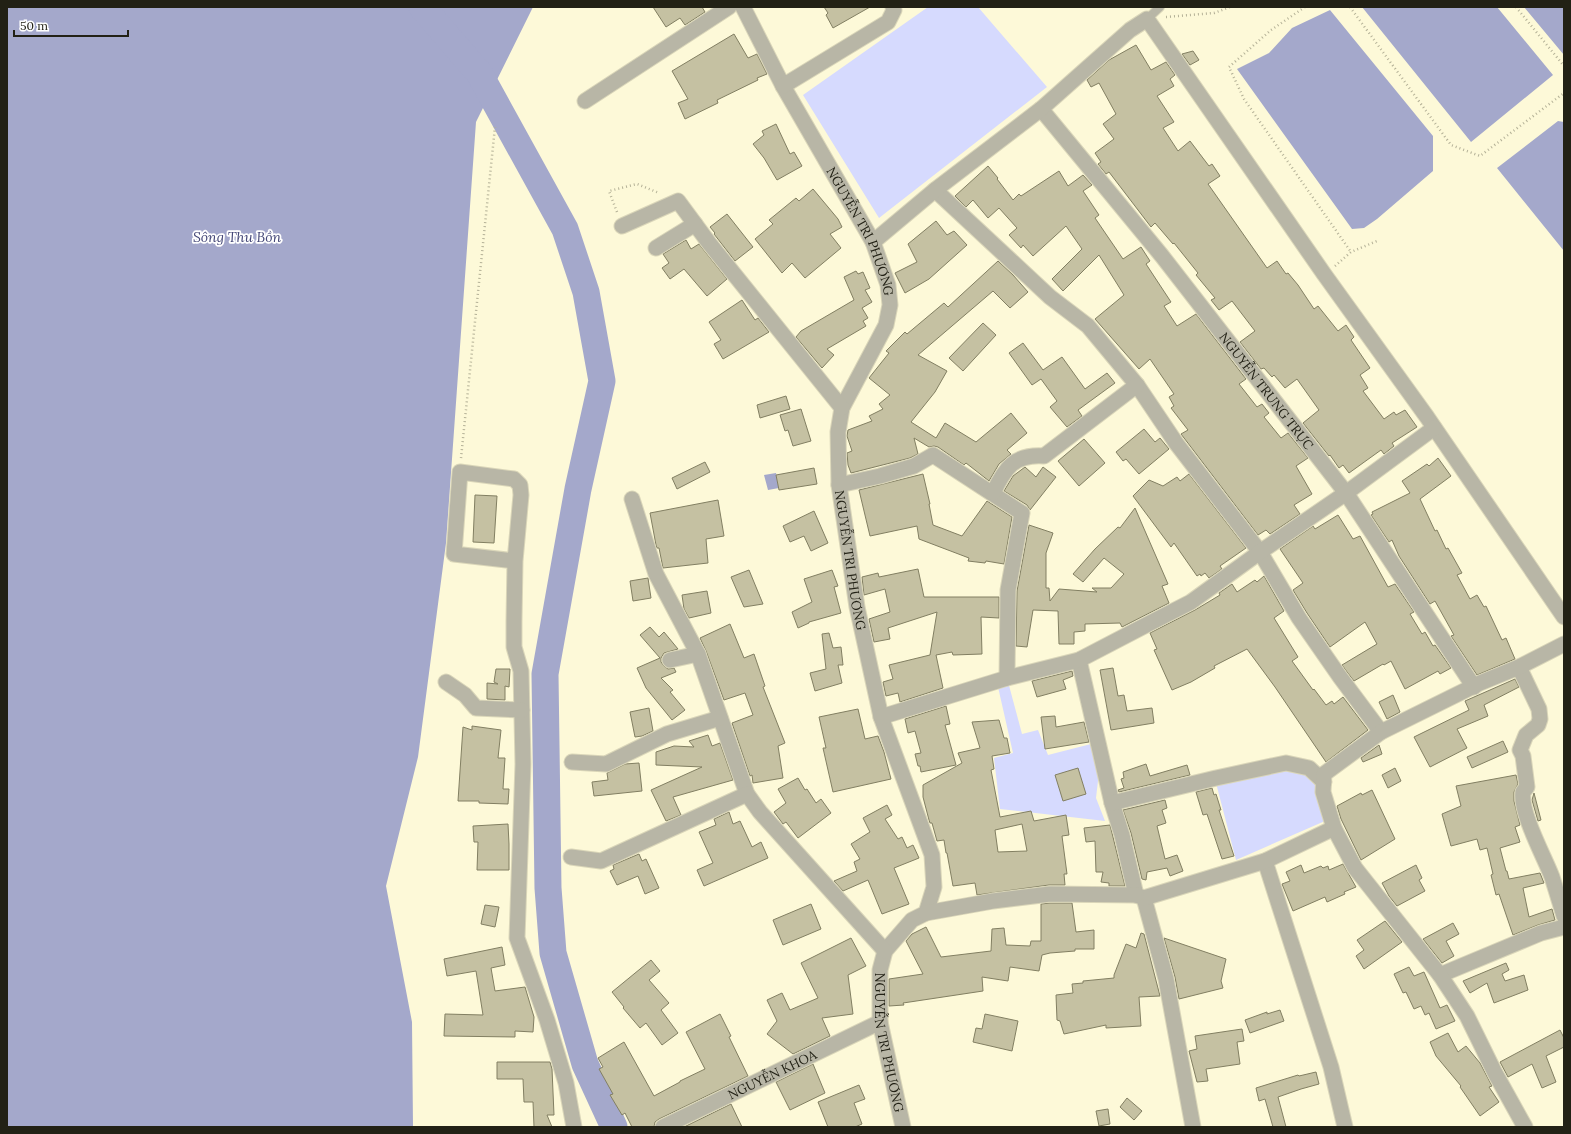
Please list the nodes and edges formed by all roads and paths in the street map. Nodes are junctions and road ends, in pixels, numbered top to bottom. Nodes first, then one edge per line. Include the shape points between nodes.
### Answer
1 (729, 7) edge
2 (743, 7) edge
3 (893, 7) edge
4 (1160, 7) edge
5 (1230, 7) edge
6 (1305, 7) edge
7 (1350, 7) edge
8 (1516, 7) edge
9 (1147, 19) junction
10 (1564, 66) edge
11 (784, 86) junction
12 (1564, 93) edge
13 (585, 101) dead end
14 (1041, 108) junction
15 (495, 127) dead end
16 (935, 190) junction
17 (678, 201) junction
18 (695, 224) junction
19 (622, 226) joint
20 (1377, 241) dead end
21 (873, 242) junction
22 (656, 248) dead end
23 (1351, 252) junction
24 (1324, 274) junction
25 (1137, 386) junction
26 (842, 408) junction
27 (1434, 428) junction
28 (460, 472) junction
29 (839, 485) junction
30 (993, 493) junction
31 (1346, 493) junction
32 (632, 500) dead end
33 (1260, 552) junction
34 (516, 561) junction
35 (1564, 617) edge
36 (1564, 644) edge
37 (698, 654) junction
38 (670, 660) dead end
39 (1079, 660) junction
40 (1519, 667) junction
41 (1007, 678) junction
42 (446, 682) dead end
43 (1474, 687) junction
44 (522, 710) junction
45 (881, 717) junction
46 (720, 718) junction
47 (1381, 732) junction
48 (572, 762) dead end
49 (1324, 782) junction
50 (747, 794) junction
51 (1112, 804) junction
52 (1334, 828) junction
53 (571, 857) dead end
54 (1265, 861) junction
55 (1140, 897) junction
56 (926, 913) junction
57 (1564, 916) edge
58 (1564, 926) edge
59 (885, 951) junction
60 (1440, 975) junction
61 (880, 1022) junction
62 (574, 1127) edge
63 (663, 1127) edge
64 (903, 1127) edge
65 (1193, 1127) edge
66 (1345, 1127) edge
67 (1525, 1127) edge

1 - 13 street
2 - 11 street, NGUYỄN TRI PHƯƠNG
3 - 11 street via 888,22
4 - 9 lane
5 - 9 path via 1214,13
6 - 23 path via 1271,30 1229,66 1244,99
7 - 12 path via 1451,146 1480,156
8 - 10 path
9 - 14 street via 1130,30
9 - 24 street
11 - 21 street, NGUYỄN TRI PHƯƠNG
14 - 16 street
14 - 31 street, NGUYỄN TRUNG TRỰC via 1162,256
15 - 28 path
16 - 21 street
16 - 25 street via 1050,297 1088,326
17 - 18 street
17 - 19 street
17 - 19 path via 637,184 609,191
18 - 22 street
18 - 26 street
20 - 23 path
21 - 26 street, NGUYỄN TRI PHƯƠNG via 888,285 890,305 886,325
23 - 24 path
24 - 27 street
25 - 30 street via 1044,456 1013,462 1001,476
25 - 33 street via 1176,443
26 - 29 street, NGUYỄN TRI PHƯƠNG via 838,432
27 - 31 street
27 - 35 street
28 - 34 street via 514,479 520,485
28 - 34 street via 454,554
29 - 30 street via 914,466 933,455
29 - 45 street, NGUYỄN TRI PHƯƠNG via 857,607
30 - 41 street via 1022,513 1008,590
31 - 33 street
31 - 43 street, NGUYỄN TRUNG TRỰC
32 - 37 street via 656,574
33 - 39 street via 1191,602
33 - 47 street via 1299,618
34 - 44 street via 514,647 521,671
36 - 40 street
37 - 38 street
37 - 46 street
39 - 41 street
39 - 51 street
40 - 43 street
40 - 57 street via 1539,709 1540,719 1538,725 1526,735 1520,750 1527,787 1523,792 1524,799 1529,822 1552,878
41 - 45 street
42 - 44 street via 466,695 476,708
43 - 47 street
44 - 62 street via 517,938 547,1020 566,1083
45 - 56 street, NGUYỄN TRI PHƯƠNG via 932,855 934,887
46 - 48 street via 667,734 606,764
46 - 50 street
47 - 49 street via 1324,774
49 - 51 street via 1309,768 1286,763
49 - 52 street via 1323,792
50 - 53 street via 601,861
50 - 59 street via 760,812
51 - 55 street
52 - 54 street
52 - 60 street via 1356,868
54 - 55 street
54 - 66 street via 1331,1067
55 - 56 street via 1050,894
55 - 65 street via 1166,979
56 - 59 street, NGUYỄN TRI PHƯƠNG via 912,920
58 - 60 street
59 - 61 street, NGUYỄN TRI PHƯƠNG via 880,970
60 - 67 street via 1467,1016
61 - 63 street, NGUYỄN KHOA
61 - 64 street, NGUYỄN TRI PHƯƠNG

